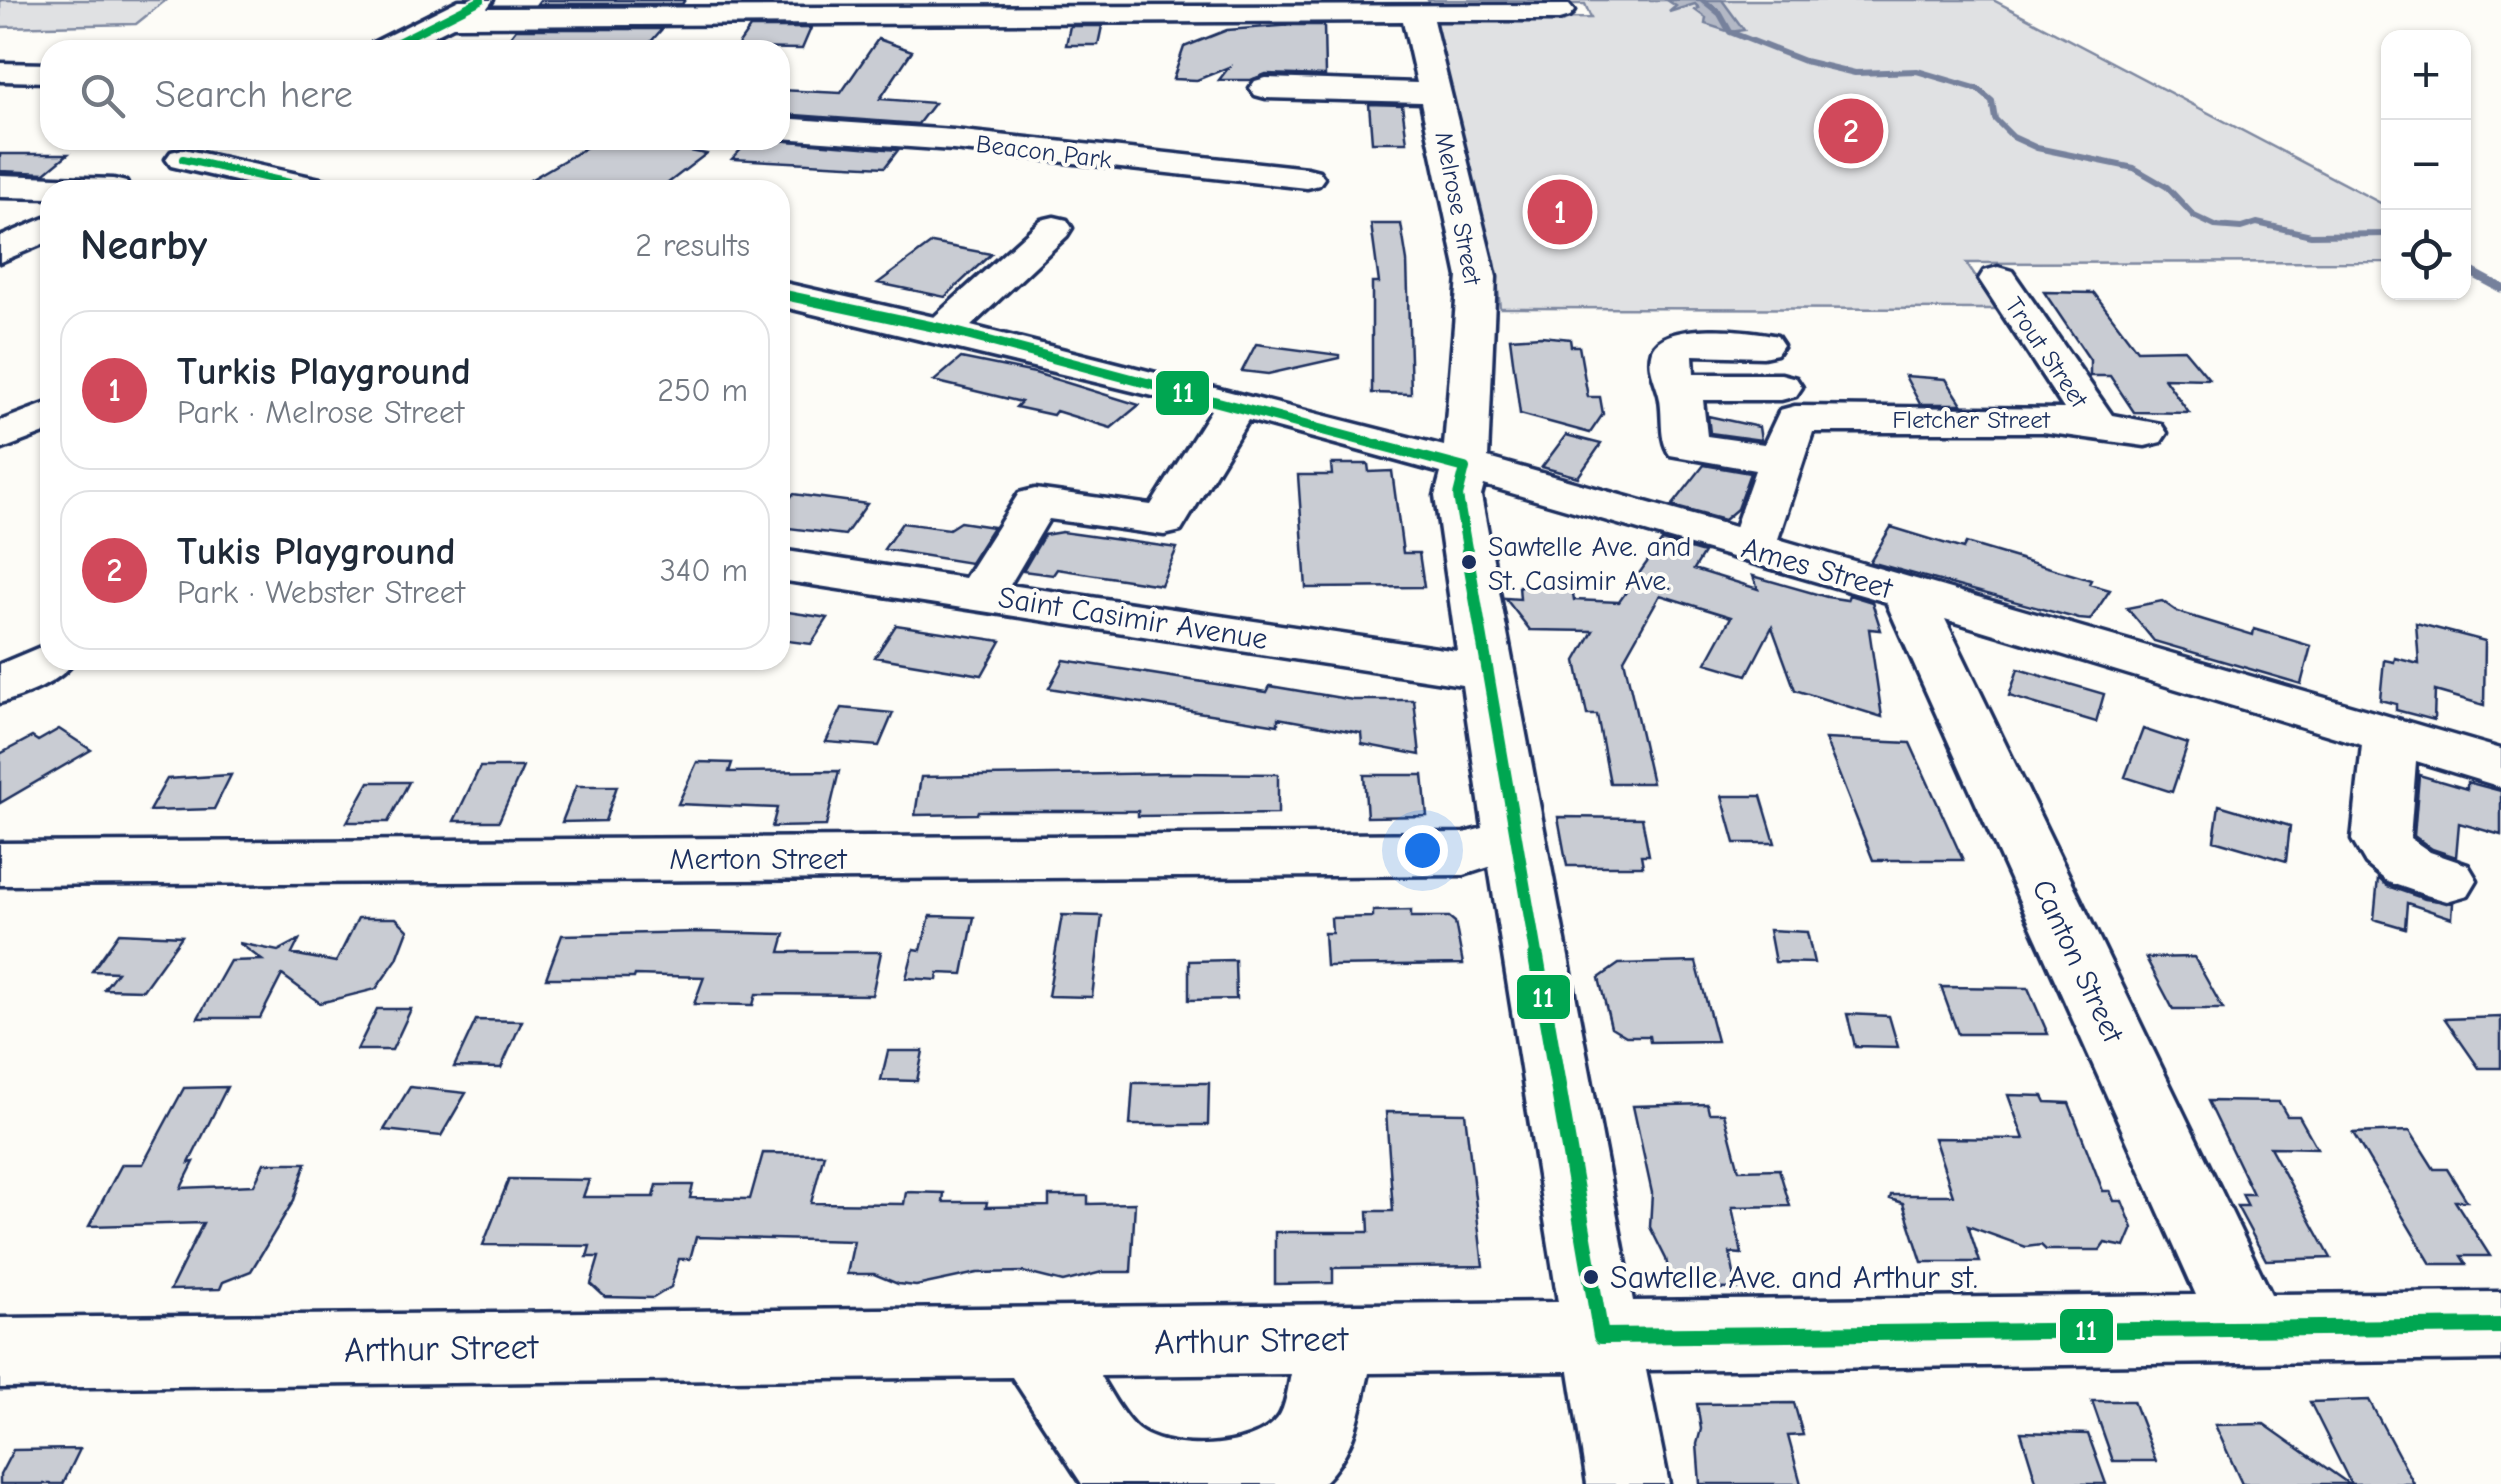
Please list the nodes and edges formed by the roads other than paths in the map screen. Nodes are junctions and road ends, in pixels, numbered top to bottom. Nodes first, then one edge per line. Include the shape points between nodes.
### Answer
1 (481, 0) edge
2 (1559, 11) dead end
3 (1416, 12) junction
4 (448, 16) junction
5 (401, 40) edge
6 (0, 72) edge
7 (40, 73) edge
8 (1266, 88) dead end
9 (1437, 93) junction
10 (790, 129) edge
11 (198, 150) edge
12 (1307, 178) dead end
13 (143, 179) edge
14 (40, 184) edge
15 (0, 186) edge
16 (1054, 228) dead end
17 (40, 232) edge
18 (0, 250) edge
19 (1998, 280) dead end
20 (790, 296) edge
21 (944, 330) junction
22 (1678, 387) junction
23 (1788, 403) junction
24 (1236, 405) junction
25 (40, 419) edge
26 (2096, 424) junction
27 (2145, 433) dead end
28 (0, 437) edge
29 (1780, 460) junction
30 (1465, 468) junction
31 (1751, 549) junction
32 (790, 567) edge
33 (1907, 593) junction
34 (979, 595) junction
35 (40, 664) edge
36 (1487, 672) junction
37 (0, 686) edge
38 (2390, 736) junction
39 (2501, 768) edge
40 (1514, 839) junction
41 (0, 864) edge
42 (2446, 880) dead end
43 (2501, 1326) edge
44 (2249, 1329) junction
45 (1602, 1336) junction
46 (1338, 1339) junction
47 (1033, 1342) junction
48 (0, 1353) edge
49 (1628, 1484) edge

1 - 4 street
2 - 3 street
3 - 4 street
3 - 9 street, Melrose Street
4 - 5 street
6 - 7 street
8 - 9 street
9 - 30 street, Melrose Street via 1478,276
10 - 12 street, Beacon Park
11 - 13 street
14 - 15 street
16 - 21 street
17 - 18 street
19 - 26 street, Trout Street
20 - 21 street, Ames Street
21 - 24 street, Ames Street
22 - 23 street, Fletcher Street
22 - 23 street via 1673,349 1757,330
22 - 29 street via 1686,446
23 - 26 street, Fletcher Street
23 - 29 street
24 - 30 street, Ames Street
24 - 34 street via 1164,521 1035,502
25 - 28 street
26 - 27 street, Fletcher Street
29 - 31 street
30 - 31 street, Ames Street
30 - 36 street, Melrose Street via 1458,496
31 - 33 street, Ames Street
32 - 34 street, Saint Casimir Avenue
33 - 38 street, Ames Street
33 - 44 street, Canton Street
34 - 36 street, Saint Casimir Avenue
35 - 37 street
36 - 40 street, Melrose Street
38 - 39 street, Ames Street
38 - 42 street via 2381,840 2402,865
40 - 41 street, Merton Street via 1464,854
40 - 45 street, Melrose Street
43 - 44 street, Arthur Street
44 - 45 street, Arthur Street
45 - 46 street, Arthur Street
45 - 49 street, Melrose Street
46 - 47 street, Arthur Street
46 - 47 street via 1315,1437 1282,1468 1235,1483 1144,1480 1105,1453
47 - 48 street, Arthur Street

